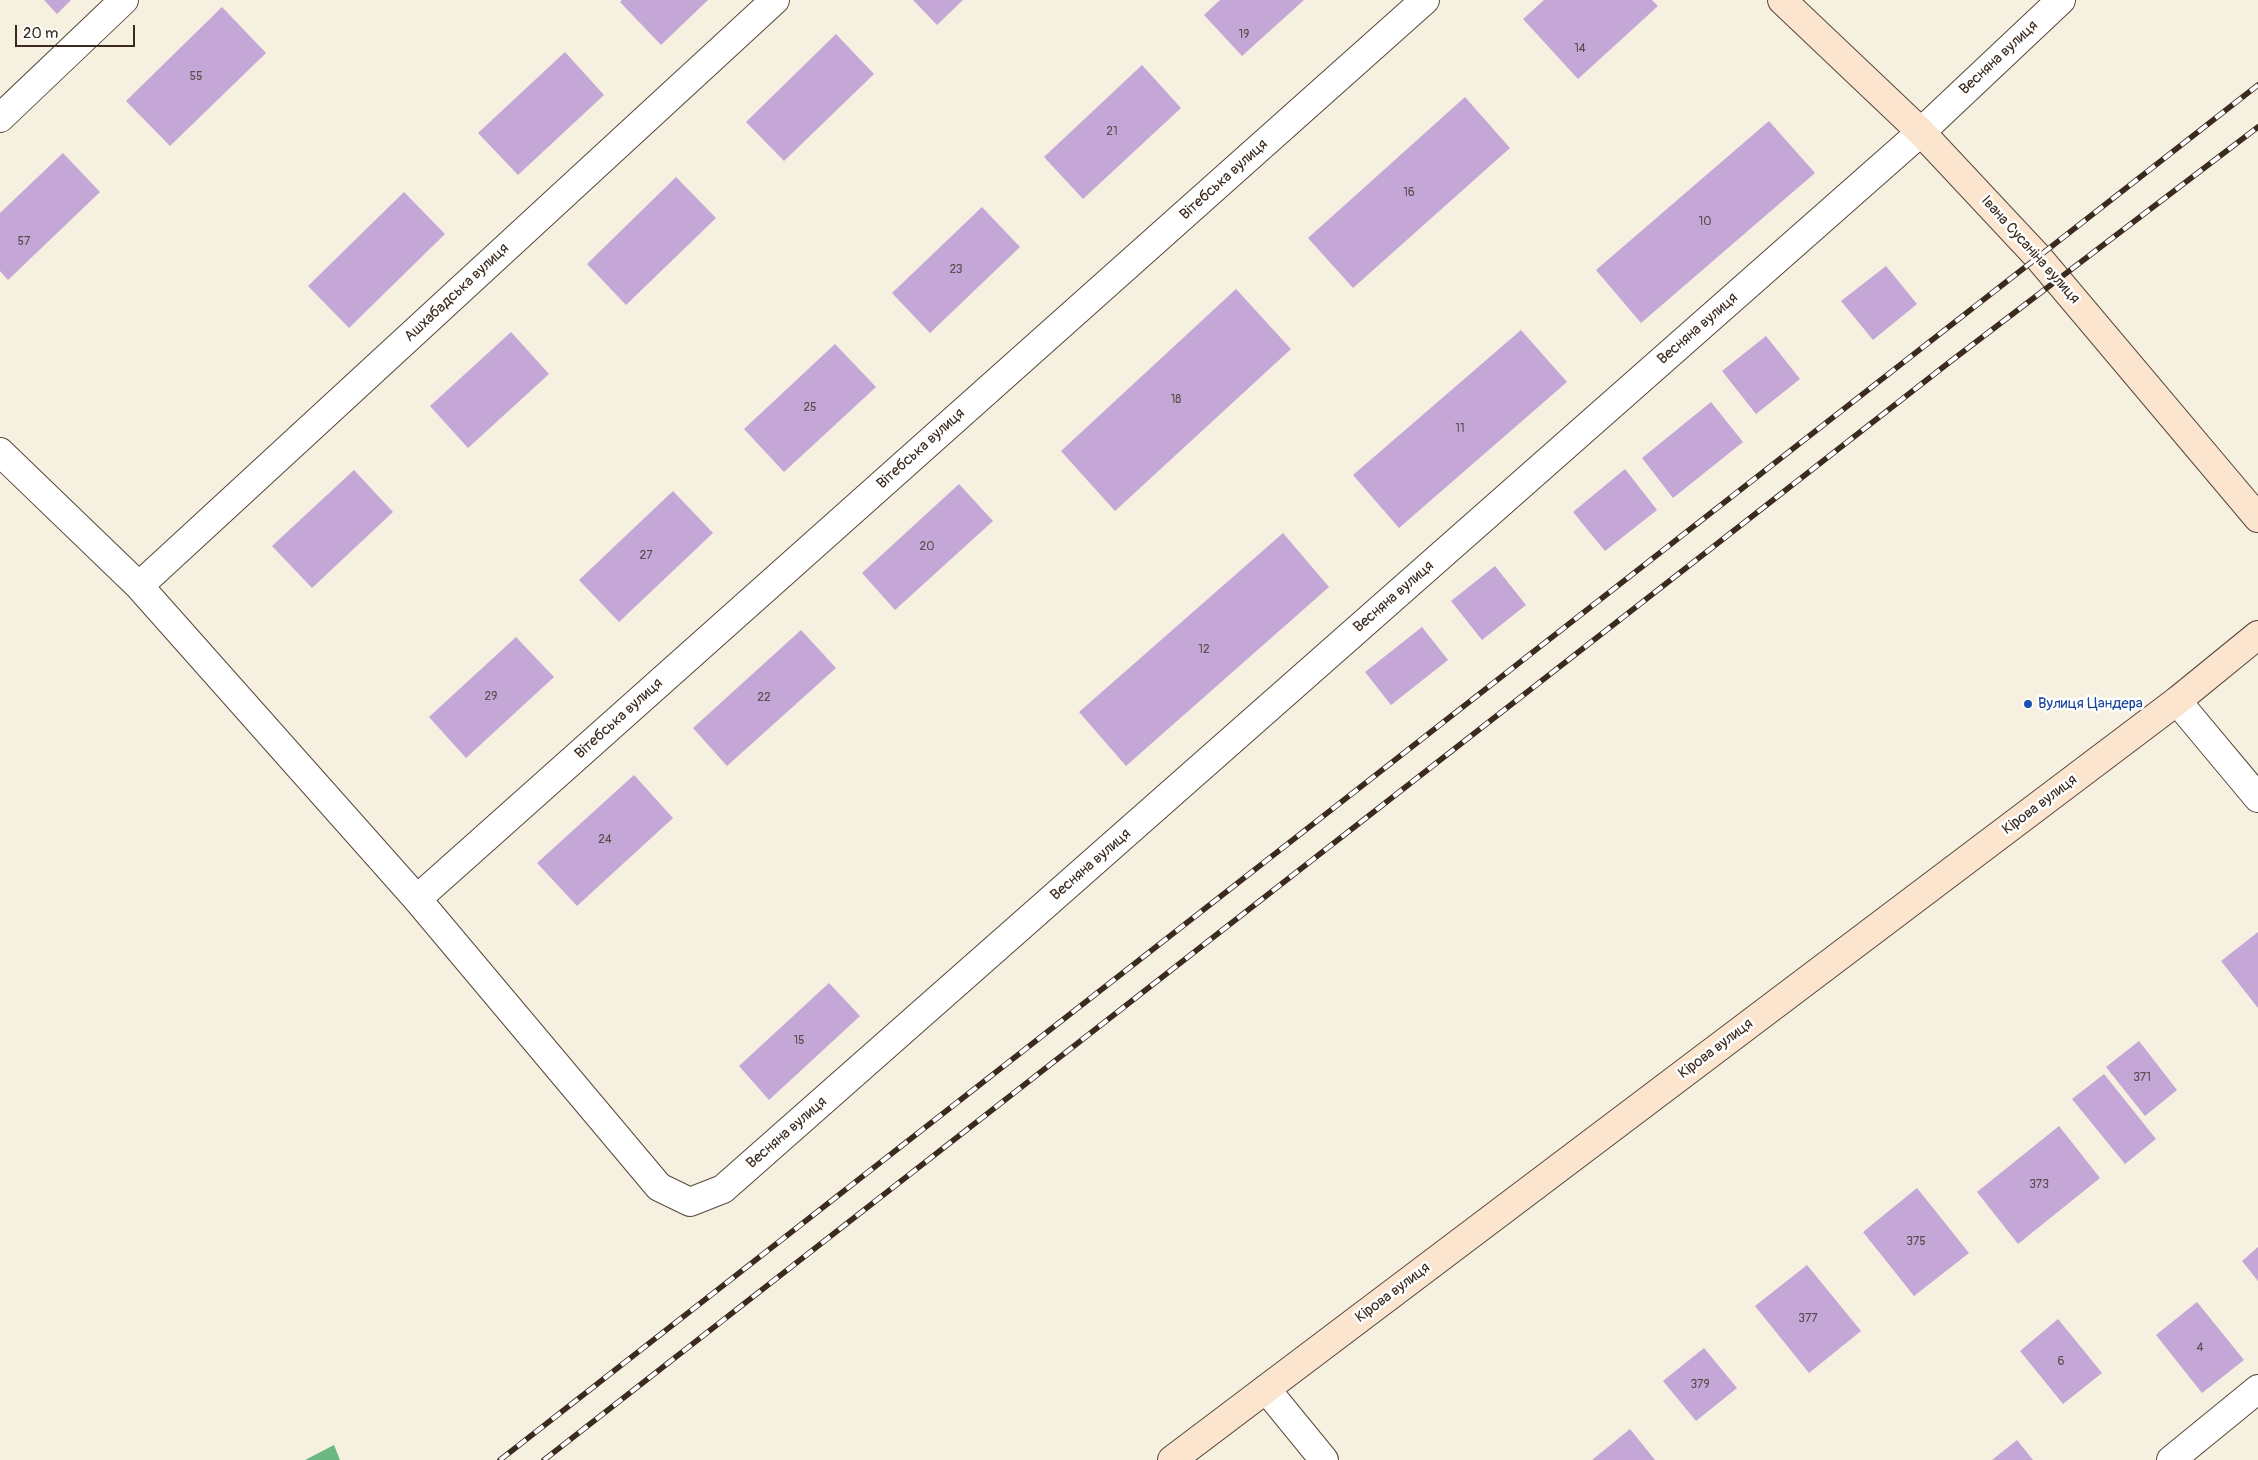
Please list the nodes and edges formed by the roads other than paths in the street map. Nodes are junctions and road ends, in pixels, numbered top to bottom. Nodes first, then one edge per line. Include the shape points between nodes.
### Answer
1 (124, 0) edge
2 (775, 0) edge
3 (1425, 0) edge
4 (1782, 0) edge
5 (2061, 0) edge
6 (0, 118) edge
7 (1921, 132) junction
8 (0, 452) edge
9 (2258, 518) edge
10 (139, 586) junction
11 (2258, 635) edge
12 (2177, 701) junction
13 (2258, 798) edge
14 (417, 899) junction
15 (1266, 1389) junction
16 (2258, 1389) edge
17 (1172, 1460) edge
18 (1324, 1460) edge
19 (2171, 1460) edge

1 - 6 street
2 - 10 street, Ашхабадська вулиця
3 - 14 street, Вітебська вулиця
4 - 7 main road, Івана Сусаніна вулиця
5 - 7 street, Весняна вулиця
7 - 9 main road, Івана Сусаніна вулиця via 2038,257
7 - 14 street, Весняна вулиця via 723,1189 690,1202 659,1187
8 - 10 street, Весняна вулиця
10 - 14 street, Весняна вулиця
11 - 12 main road, Кірова вулиця
12 - 13 street
12 - 15 main road, Кірова вулиця
15 - 17 main road, Кірова вулиця
15 - 18 street
16 - 19 street

